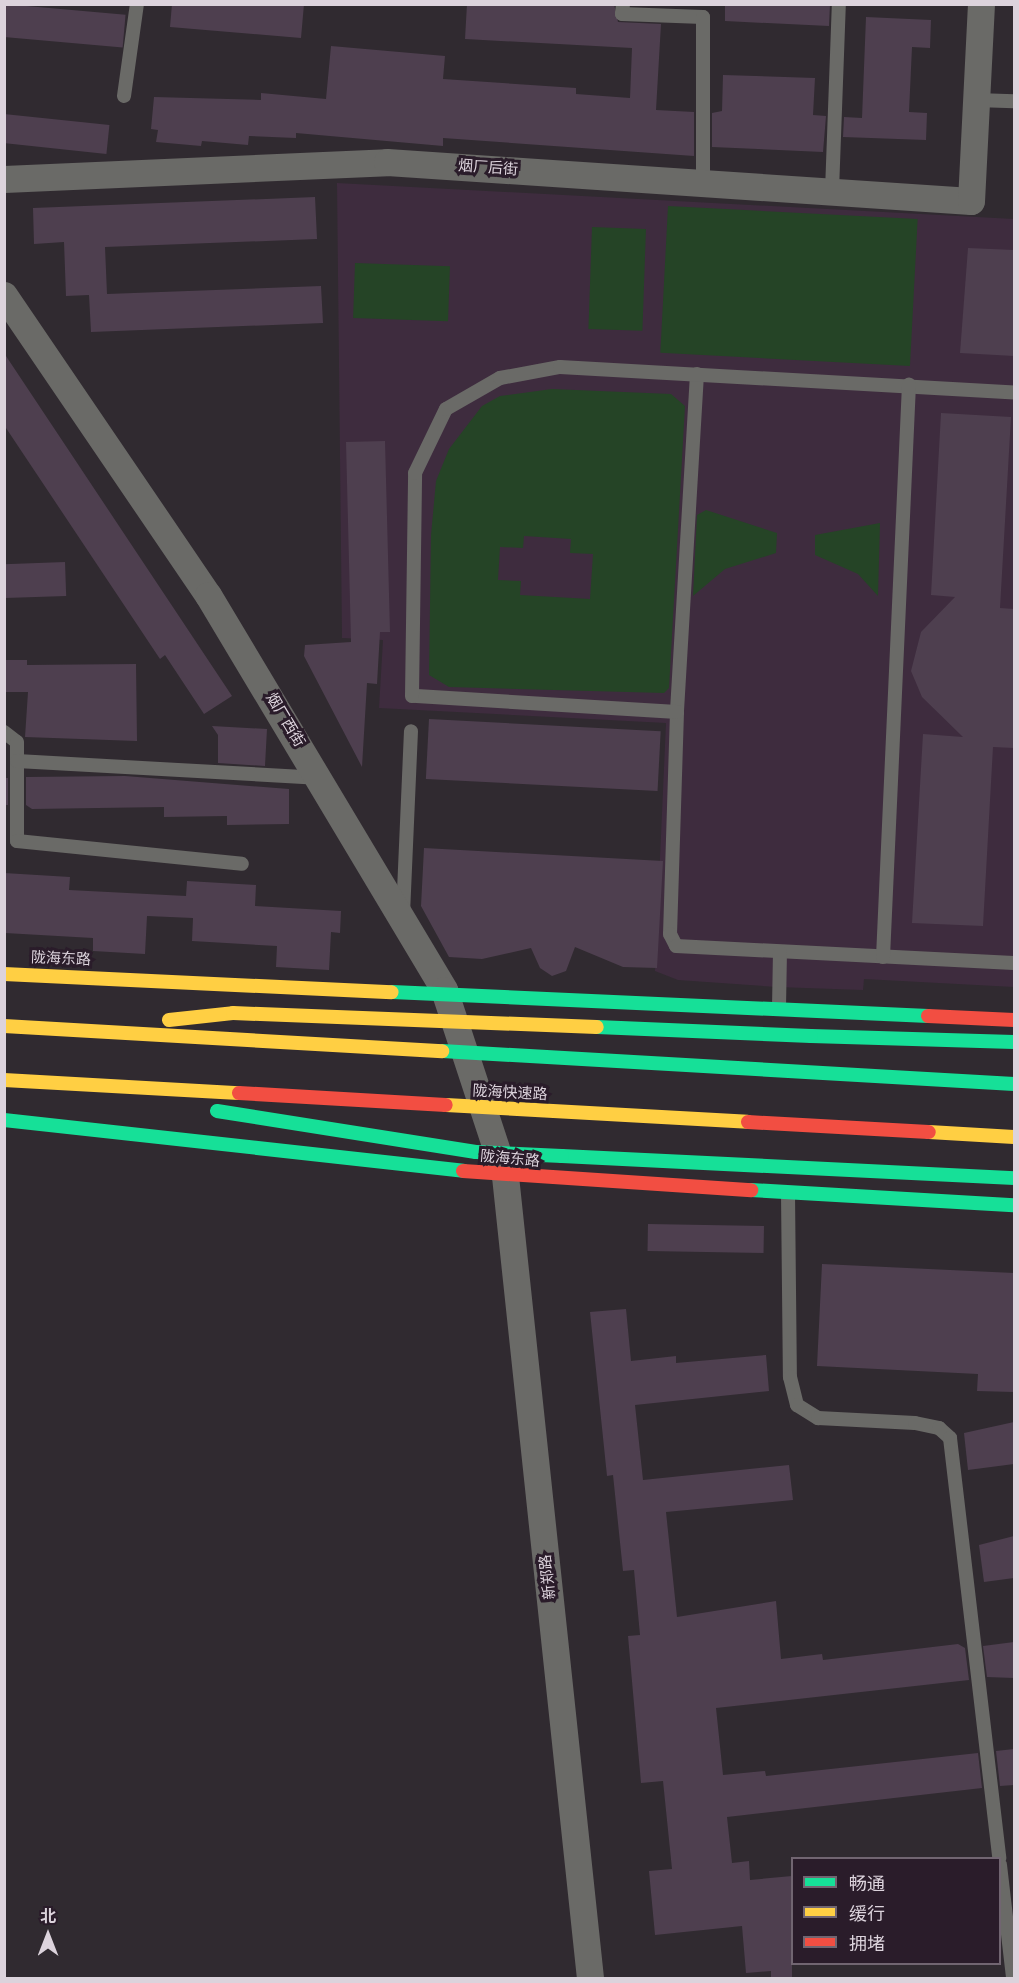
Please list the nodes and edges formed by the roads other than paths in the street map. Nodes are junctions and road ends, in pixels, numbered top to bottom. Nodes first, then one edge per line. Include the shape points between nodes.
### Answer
1 (137, 4) edge
2 (623, 4) edge
3 (839, 4) edge
4 (981, 4) edge
5 (124, 96) dead end
6 (976, 100) junction
7 (1014, 101) edge
8 (4, 179) edge
9 (703, 183) junction
10 (832, 191) junction
11 (9, 312) edge
12 (697, 374) junction
13 (909, 385) junction
14 (1014, 392) edge
15 (677, 712) junction
16 (411, 731) dead end
17 (4, 732) edge
18 (17, 761) junction
19 (320, 778) junction
20 (242, 864) dead end
21 (402, 914) junction
22 (780, 952) junction
23 (883, 957) junction
24 (1014, 963) edge
25 (4, 974) edge
26 (444, 990) junction
27 (779, 1008) junction
28 (1014, 1020) edge
29 (4, 1026) edge
30 (77, 1030) junction
31 (1014, 1042) edge
32 (4, 1080) edge
33 (1014, 1084) edge
34 (73, 1085) junction
35 (4, 1120) edge
36 (1014, 1137) edge
37 (505, 1176) junction
38 (1014, 1179) edge
39 (788, 1194) junction
40 (1014, 1205) edge
41 (999, 1857) edge
42 (1001, 1882) edge
43 (590, 1978) edge
44 (1012, 1978) edge

1 - 5 lane
2 - 9 lane via 622,14 703,17
3 - 10 lane
4 - 6 street
6 - 7 lane
6 - 10 street, 烟厂后街 via 971,201
8 - 9 street, 烟厂后街 via 387,162
9 - 10 street, 烟厂后街
11 - 19 street, 烟厂西街 via 208,596
12 - 13 lane
12 - 15 lane
12 - 15 lane via 560,367 500,378 447,408 415,473 412,696
13 - 14 lane
13 - 23 lane
15 - 22 lane via 670,934 676,946
16 - 21 lane
17 - 18 lane via 17,742
18 - 19 lane
18 - 20 lane via 17,841
19 - 21 street, 烟厂西街
21 - 26 street, 烟厂西街
22 - 23 lane
22 - 27 lane
23 - 24 lane
25 - 26 main road, 陇海东路
26 - 27 main road, 陇海东路
26 - 37 street, 烟厂西街
27 - 28 main road, 陇海东路
29 - 30 main road, bridge
30 - 31 main road, bridge via 233,1012
30 - 33 main road, bridge
32 - 34 main road, 陇海快速路, bridge
34 - 36 main road, 陇海快速路, bridge
34 - 38 main road, bridge via 476,1152
35 - 37 main road, 陇海东路
37 - 39 main road, 陇海东路
37 - 43 street, 新郑路
39 - 40 main road, 陇海东路
39 - 41 lane via 790,1377 797,1405 818,1418 915,1423 939,1428 950,1438
42 - 44 lane

